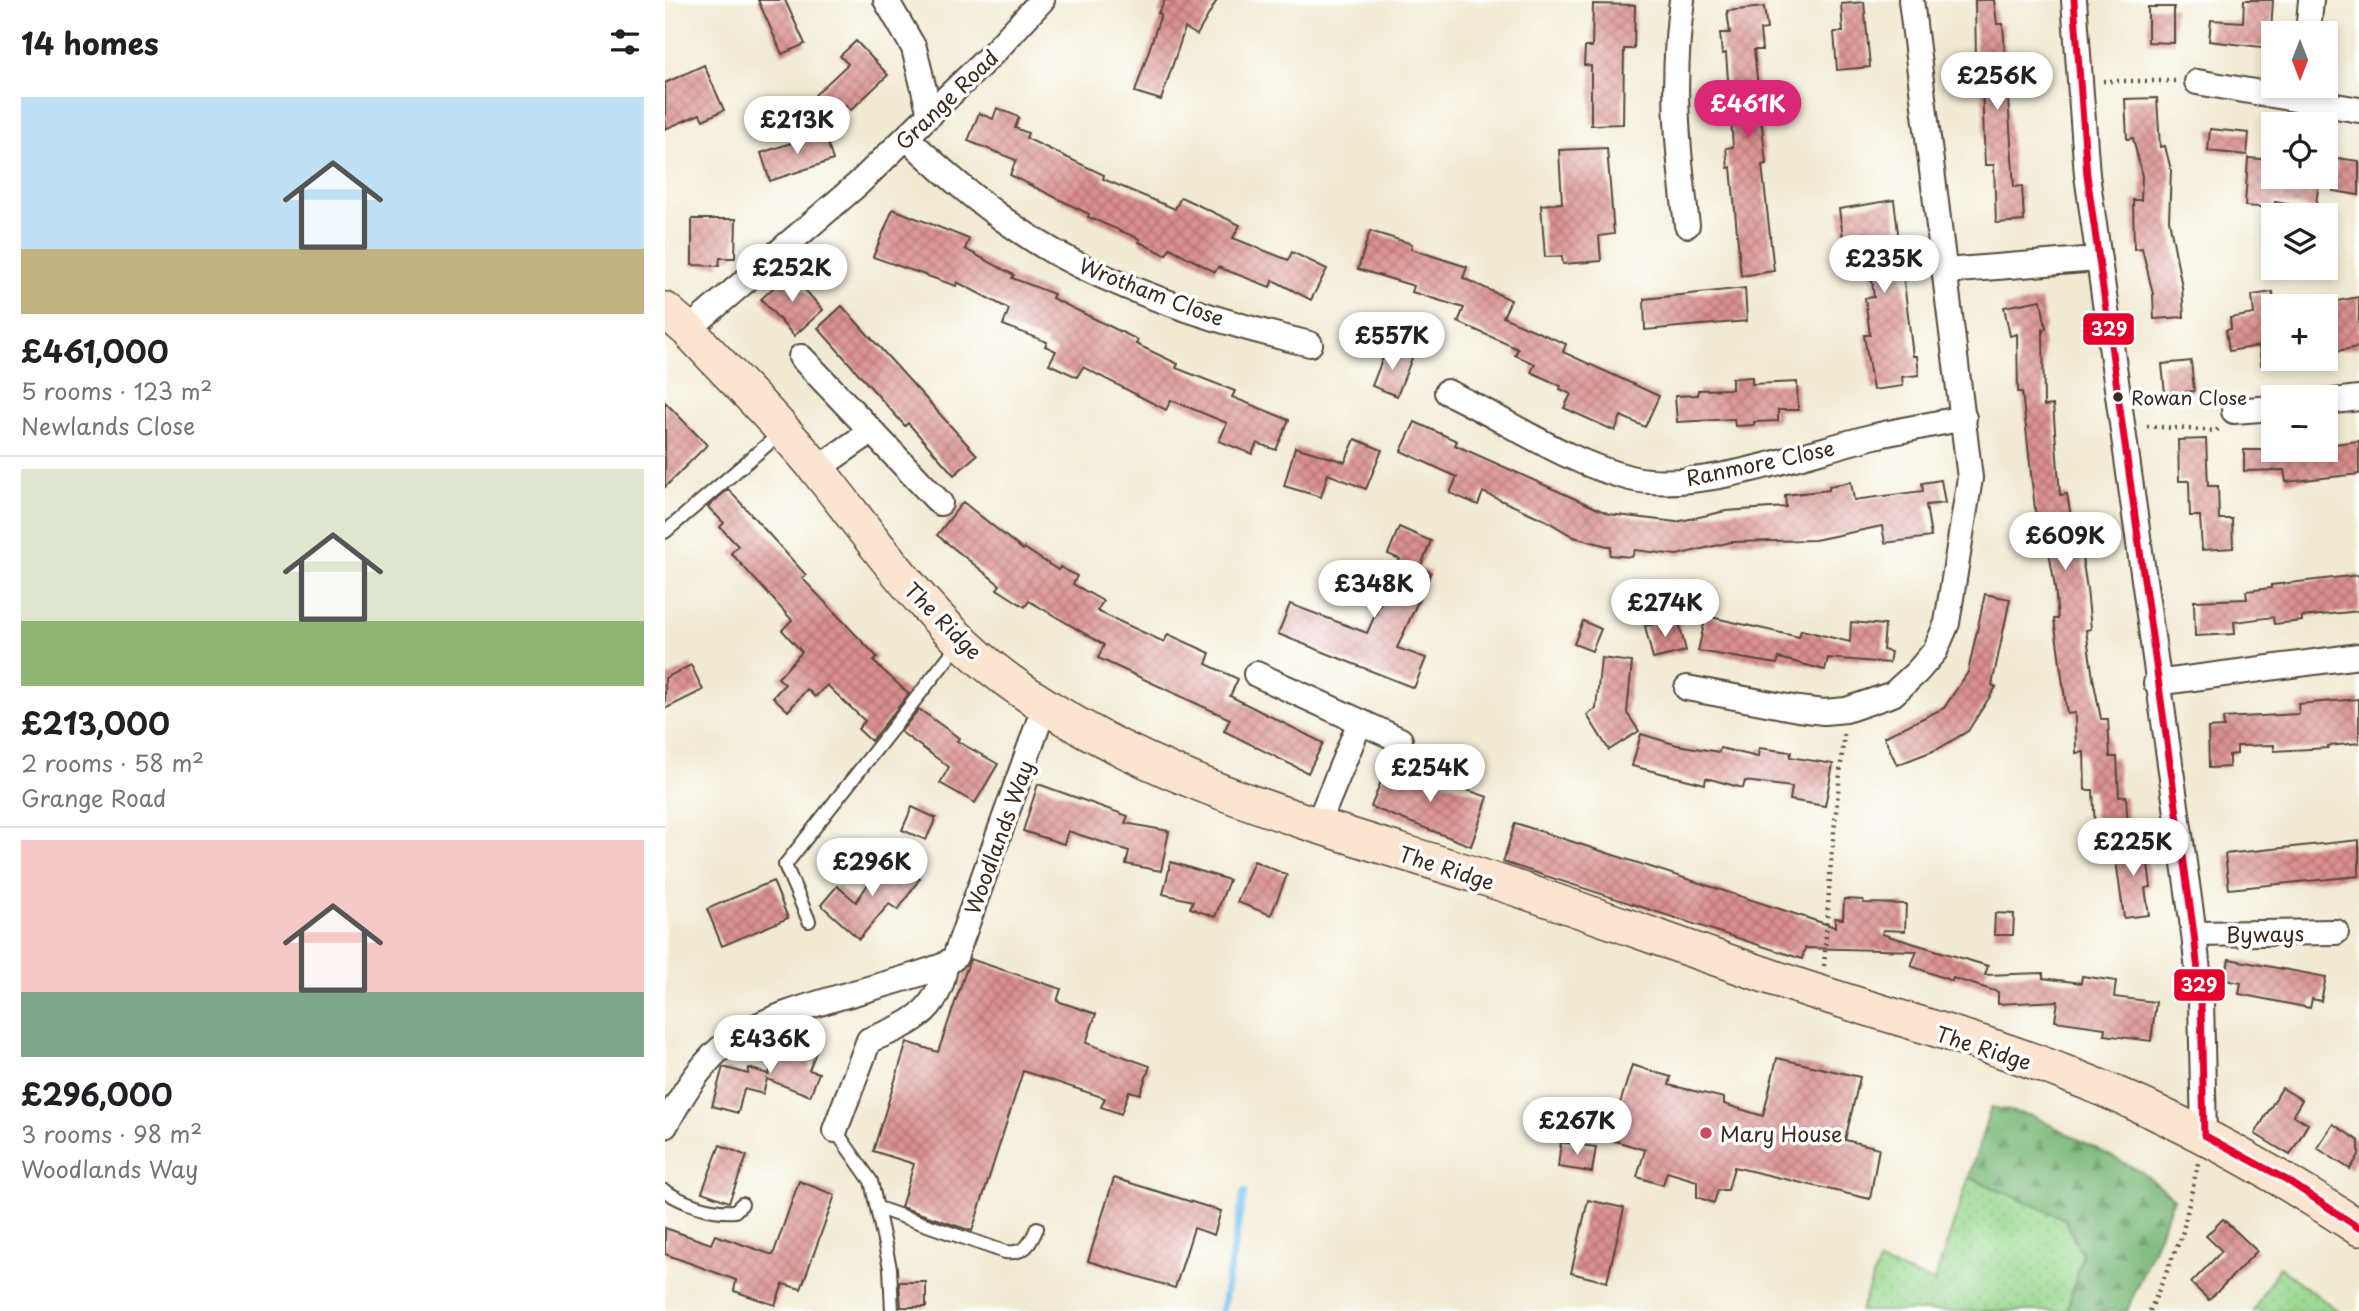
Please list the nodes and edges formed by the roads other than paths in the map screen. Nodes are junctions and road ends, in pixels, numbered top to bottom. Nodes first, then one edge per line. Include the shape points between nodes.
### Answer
1 (886, 0) edge
2 (1042, 0) edge
3 (1682, 0) edge
4 (1911, 0) edge
5 (2074, 0) edge
6 (2311, 0) edge
7 (2309, 21) edge
8 (2197, 82) road end
9 (2261, 88) edge
10 (2322, 98) edge
11 (2359, 110) edge
12 (930, 115) junction
13 (907, 138) junction
14 (1687, 225) dead end
15 (2098, 259) junction
16 (1945, 271) junction
17 (676, 320) edge
18 (1310, 344) dead end
19 (801, 357) dead end
20 (1447, 392) dead end
21 (2359, 398) edge
22 (2338, 401) edge
23 (2261, 409) edge
24 (2234, 411) road end
25 (1964, 418) junction
26 (782, 432) junction
27 (870, 432) junction
28 (817, 469) junction
29 (940, 503) dead end
30 (665, 532) edge
31 (962, 641) junction
32 (2359, 656) edge
33 (1256, 674) dead end
34 (2156, 683) junction
35 (1686, 688) dead end
36 (1045, 705) junction
37 (1360, 722) junction
38 (1400, 740) dead end
39 (1317, 826) junction
40 (809, 921) dead end
41 (2336, 932) dead end
42 (2194, 934) junction
43 (945, 965) junction
44 (665, 1126) edge
45 (835, 1130) joint
46 (2204, 1135) junction
47 (665, 1191) edge
48 (741, 1204) dead end
49 (878, 1208) junction
50 (1037, 1228) dead end
51 (2359, 1228) edge
52 (892, 1311) edge

1 - 12 street via 913,48
2 - 12 street, Grange Road
3 - 14 street via 1674,56 1675,114
4 - 16 street
5 - 15 street
6 - 7 street
8 - 9 street
10 - 11 street
12 - 13 street, Grange Road
13 - 17 street, Grange Road via 813,226
13 - 18 street, Wrotham Close via 1011,225 1055,253 1159,298
15 - 16 street
15 - 34 street
16 - 25 street
17 - 26 main road, The Ridge
19 - 27 street
20 - 25 street, Ranmore Close via 1594,466 1632,478 1674,481
21 - 22 street
23 - 24 street
25 - 35 street via 1970,478 1947,623 1935,651 1917,673 1893,694 1846,710 1824,712
26 - 28 main road, The Ridge
26 - 30 lane
27 - 28 street
27 - 29 street
28 - 31 main road, The Ridge via 899,576
31 - 36 main road, The Ridge
31 - 40 lane via 785,864
32 - 34 street
33 - 37 street
34 - 42 street
36 - 39 main road, The Ridge via 1126,753
36 - 43 street, Woodlands Way via 955,957
37 - 38 street
37 - 39 street
39 - 46 main road, The Ridge via 2066,1073
41 - 42 street, Byways
42 - 46 street via 2201,1000
43 - 44 street via 764,1023 722,1046 679,1100
43 - 45 street, Woodlands Way via 937,998 909,1025 869,1040
45 - 49 lane via 871,1181
46 - 51 main road, The Ridge via 2287,1180
47 - 48 lane via 720,1212 735,1212
49 - 50 lane via 1005,1252 1017,1253 1030,1245
49 - 52 lane via 890,1268

